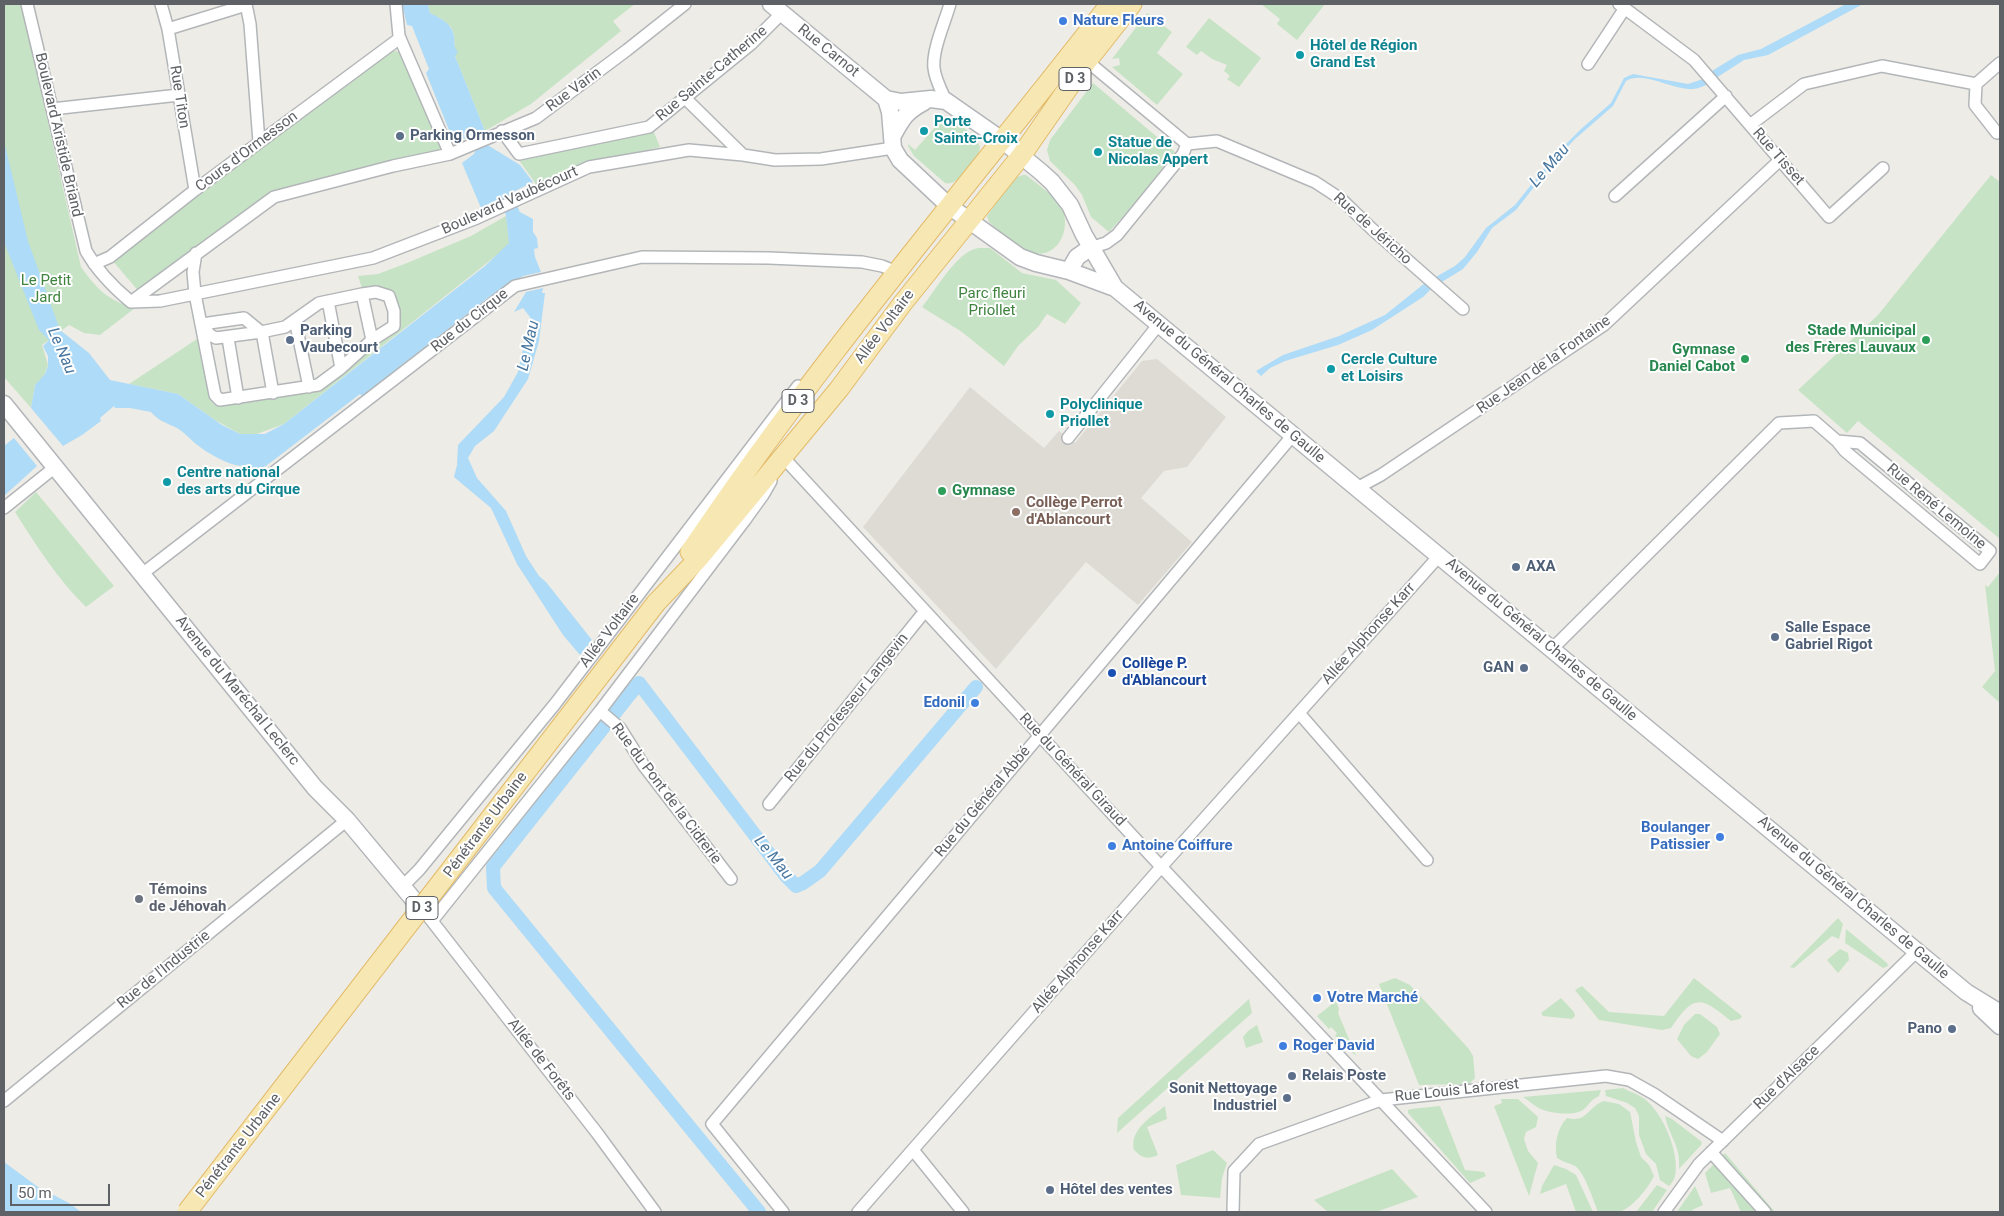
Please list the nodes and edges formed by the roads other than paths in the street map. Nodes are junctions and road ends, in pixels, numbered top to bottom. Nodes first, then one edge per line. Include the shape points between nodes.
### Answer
1 (27, 4) edge
2 (161, 4) edge
3 (396, 4) edge
4 (685, 4) edge
5 (950, 4) edge
6 (1110, 4) edge
7 (1132, 4) edge
8 (246, 5) edge
9 (1622, 6) edge
10 (776, 9) edge
11 (168, 29) junction
12 (400, 38) junction
13 (1087, 62) junction
14 (2000, 62) edge
15 (1588, 64) dead end
16 (1976, 84) junction
17 (179, 95) junction
18 (1726, 96) junction
19 (685, 98) junction
20 (886, 99) junction
21 (938, 100) junction
22 (52, 109) junction
23 (1750, 124) junction
24 (502, 131) junction
25 (1998, 132) dead end
26 (1002, 140) junction
27 (260, 142) junction
28 (893, 142) junction
29 (1187, 144) junction
30 (450, 154) junction
31 (743, 155) junction
32 (1021, 156) junction
33 (1780, 160) junction
34 (1883, 168) dead end
35 (195, 190) junction
36 (1615, 196) dead end
37 (949, 206) junction
38 (969, 221) junction
39 (1090, 248) junction
40 (196, 253) junction
41 (94, 264) junction
42 (180, 266) junction
43 (1069, 271) junction
44 (897, 272) junction
45 (1116, 288) junction
46 (195, 294) junction
47 (362, 294) junction
48 (328, 301) junction
49 (132, 302) junction
50 (1462, 310) dead end
51 (295, 320) junction
52 (202, 324) junction
53 (1159, 324) junction
54 (262, 332) junction
55 (226, 338) junction
56 (372, 340) junction
57 (207, 350) junction
58 (341, 368) junction
59 (816, 378) junction
60 (308, 387) junction
61 (273, 393) junction
62 (238, 398) junction
63 (6, 408) edge
64 (1293, 435) junction
65 (1068, 438) dead end
66 (1837, 441) junction
67 (783, 457) junction
68 (54, 468) junction
69 (1357, 488) junction
70 (4, 508) edge
71 (1439, 556) junction
72 (142, 574) junction
73 (656, 603) junction
74 (925, 611) junction
75 (1552, 649) junction
76 (1299, 712) junction
77 (602, 713) junction
78 (1040, 735) junction
79 (769, 804) dead end
80 (347, 820) junction
81 (1426, 860) dead end
82 (1162, 866) junction
83 (731, 879) dead end
84 (403, 886) junction
85 (428, 916) junction
86 (1917, 951) junction
87 (1966, 992) junction
88 (2000, 1013) edge
89 (2000, 1026) edge
90 (1382, 1100) junction
91 (4, 1101) edge
92 (1723, 1140) junction
93 (913, 1150) junction
94 (1711, 1152) junction
95 (187, 1212) edge
96 (655, 1212) edge
97 (783, 1212) edge
98 (858, 1212) edge
99 (963, 1212) edge
100 (1233, 1212) edge
101 (1486, 1212) edge
102 (1664, 1212) edge
103 (1765, 1212) edge

1 - 22 street, Boulevard Aristide Briand
2 - 11 street, Rue Titon
3 - 12 street
4 - 24 street, Rue Varin via 536,118
5 - 21 street via 935,53
6 - 26 main road, D 3
7 - 13 main road, D 3
8 - 11 street
8 - 27 street
9 - 15 street, Rue Tisset
9 - 18 street, Rue Tisset via 1694,60
10 - 19 street, Rue Sainte-Catherine via 751,44
10 - 20 main road, Rue Carnot
11 - 17 street, Rue Titon
12 - 27 street, Cours d'Ormesson
12 - 30 street
13 - 29 street
13 - 32 main road, D 3
14 - 16 street
16 - 23 street via 1882,66 1804,84
16 - 25 street via 1975,105
17 - 22 street
17 - 35 street, Rue Titon
18 - 23 street, Rue Tisset
18 - 36 street
19 - 24 street, Rue Sainte-Catherine via 649,127 519,154
19 - 31 street
20 - 21 main road via 901,102
20 - 28 main road
21 - 26 main road, Avenue du Général Charles de Gaulle
21 - 28 main road via 911,109 903,117
22 - 41 street, Boulevard Aristide Briand via 86,251
23 - 33 street, Rue Tisset
24 - 30 street, Rue Varin
26 - 32 main road, Avenue du Général Charles de Gaulle
26 - 37 main road, D 3
27 - 35 street, Cours d'Ormesson
28 - 31 street, Boulevard Vaubécourt via 821,159 776,160
28 - 37 main road, Avenue du Général Charles de Gaulle via 900,160
29 - 39 street via 1183,154 1117,235
29 - 50 street, Rue de Jéricho via 1217,141 1315,182 1342,198
30 - 40 street via 274,197
31 - 46 street, Boulevard Vaubécourt via 689,150 588,167 490,212 373,258
32 - 38 main road, D 3
32 - 39 main road, Avenue du Général Charles de Gaulle via 1060,191
33 - 34 street, Rue Tisset via 1829,217
33 - 69 street, Rue Jean de la Fontaine via 1604,325
35 - 41 street, Cours d'Ormesson via 110,257
37 - 38 main road, Avenue du Général Charles de Gaulle
37 - 44 main road, Allée Voltaire / D 3
38 - 43 main road, Avenue du Général Charles de Gaulle via 1020,257
38 - 67 main road, Allée Voltaire / D 3
39 - 43 main road via 1077,257
39 - 45 main road, Avenue du Général Charles de Gaulle
40 - 42 street
40 - 46 street via 193,272
41 - 49 street via 111,285
42 - 46 street
42 - 49 street
43 - 45 main road, Avenue du Général Charles de Gaulle
44 - 59 main road, Allée Voltaire / D 3
44 - 72 street, Rue du Cirque via 862,262 642,257 515,286
45 - 53 main road, Avenue du Général Charles de Gaulle
46 - 49 street, Boulevard Vaubécourt via 160,301
46 - 52 street
47 - 48 street
47 - 56 street
47 - 56 street via 376,292 389,296 394,311 394,326
48 - 51 street via 319,303
48 - 58 street
51 - 54 street via 285,327
51 - 60 street
52 - 54 street via 244,318
52 - 55 street via 210,335
52 - 57 street
53 - 64 main road, Avenue du Général Charles de Gaulle
53 - 65 street
54 - 55 street
54 - 61 street
55 - 57 street
55 - 62 street
56 - 58 street
57 - 62 street via 215,394 220,400
58 - 60 street via 318,385
59 - 73 main road, Allée Voltaire / D 3 via 740,480
59 - 84 street, Allée Voltaire via 800,385 785,402 555,704
60 - 61 street
61 - 62 street
63 - 68 main road, Avenue du Maréchal Leclerc
64 - 69 main road, Avenue du Général Charles de Gaulle
64 - 78 street, Rue du Général Abbé
66 - 66 street, Rue René Lemoine via 1845,451 1980,564 1990,551 1860,442
66 - 75 street, Rue René Lemoine via 1814,421 1779,424
67 - 73 main road, Allée Voltaire / D 3 via 699,558
67 - 74 street, Rue du Général Giraud
67 - 77 street, Allée Voltaire via 764,495
68 - 70 street
68 - 72 main road, Avenue du Maréchal Leclerc
69 - 71 main road, Avenue du Général Charles de Gaulle
71 - 75 main road, Avenue du Général Charles de Gaulle
71 - 76 street, Allée Alphonse Karr
72 - 80 main road, Avenue du Maréchal Leclerc via 315,788
73 - 95 main road, Pénétrante Urbaine / D 3, bridge
74 - 78 street, Rue du Général Giraud
74 - 79 street, Rue du Professeur Langevin
75 - 86 main road, Avenue du Général Charles de Gaulle
76 - 81 street
76 - 82 street, Allée Alphonse Karr
77 - 83 street, Rue du Pont de la Cidrerie via 620,728 644,766
77 - 85 street, Allée Voltaire
78 - 82 street, Rue du Général Giraud
78 - 97 street, Rue du Général Abbé via 712,1124
80 - 84 main road, Avenue du Maréchal Leclerc
80 - 91 street, Rue de l'Industrie
82 - 90 street, Rue du Général Giraud
82 - 93 street, Allée Alphonse Karr
84 - 85 main road, Avenue du Maréchal Leclerc
85 - 96 street, Allée de Forêts
86 - 87 main road, Avenue du Général Charles de Gaulle
86 - 92 street, Rue d'Alsace
87 - 88 main road, Avenue du Général Charles de Gaulle
87 - 89 main road, Avenue du Général Charles de Gaulle
90 - 92 street, Rue Louis Laforest via 1606,1076 1629,1080
90 - 100 street, Rue Louis Laforest via 1259,1144 1234,1171
90 - 101 street, Rue du Général Giraud
92 - 94 street, Rue d'Alsace
93 - 98 street, Allée Alphonse Karr
93 - 99 street
94 - 102 street, Rue d'Alsace
94 - 103 street

